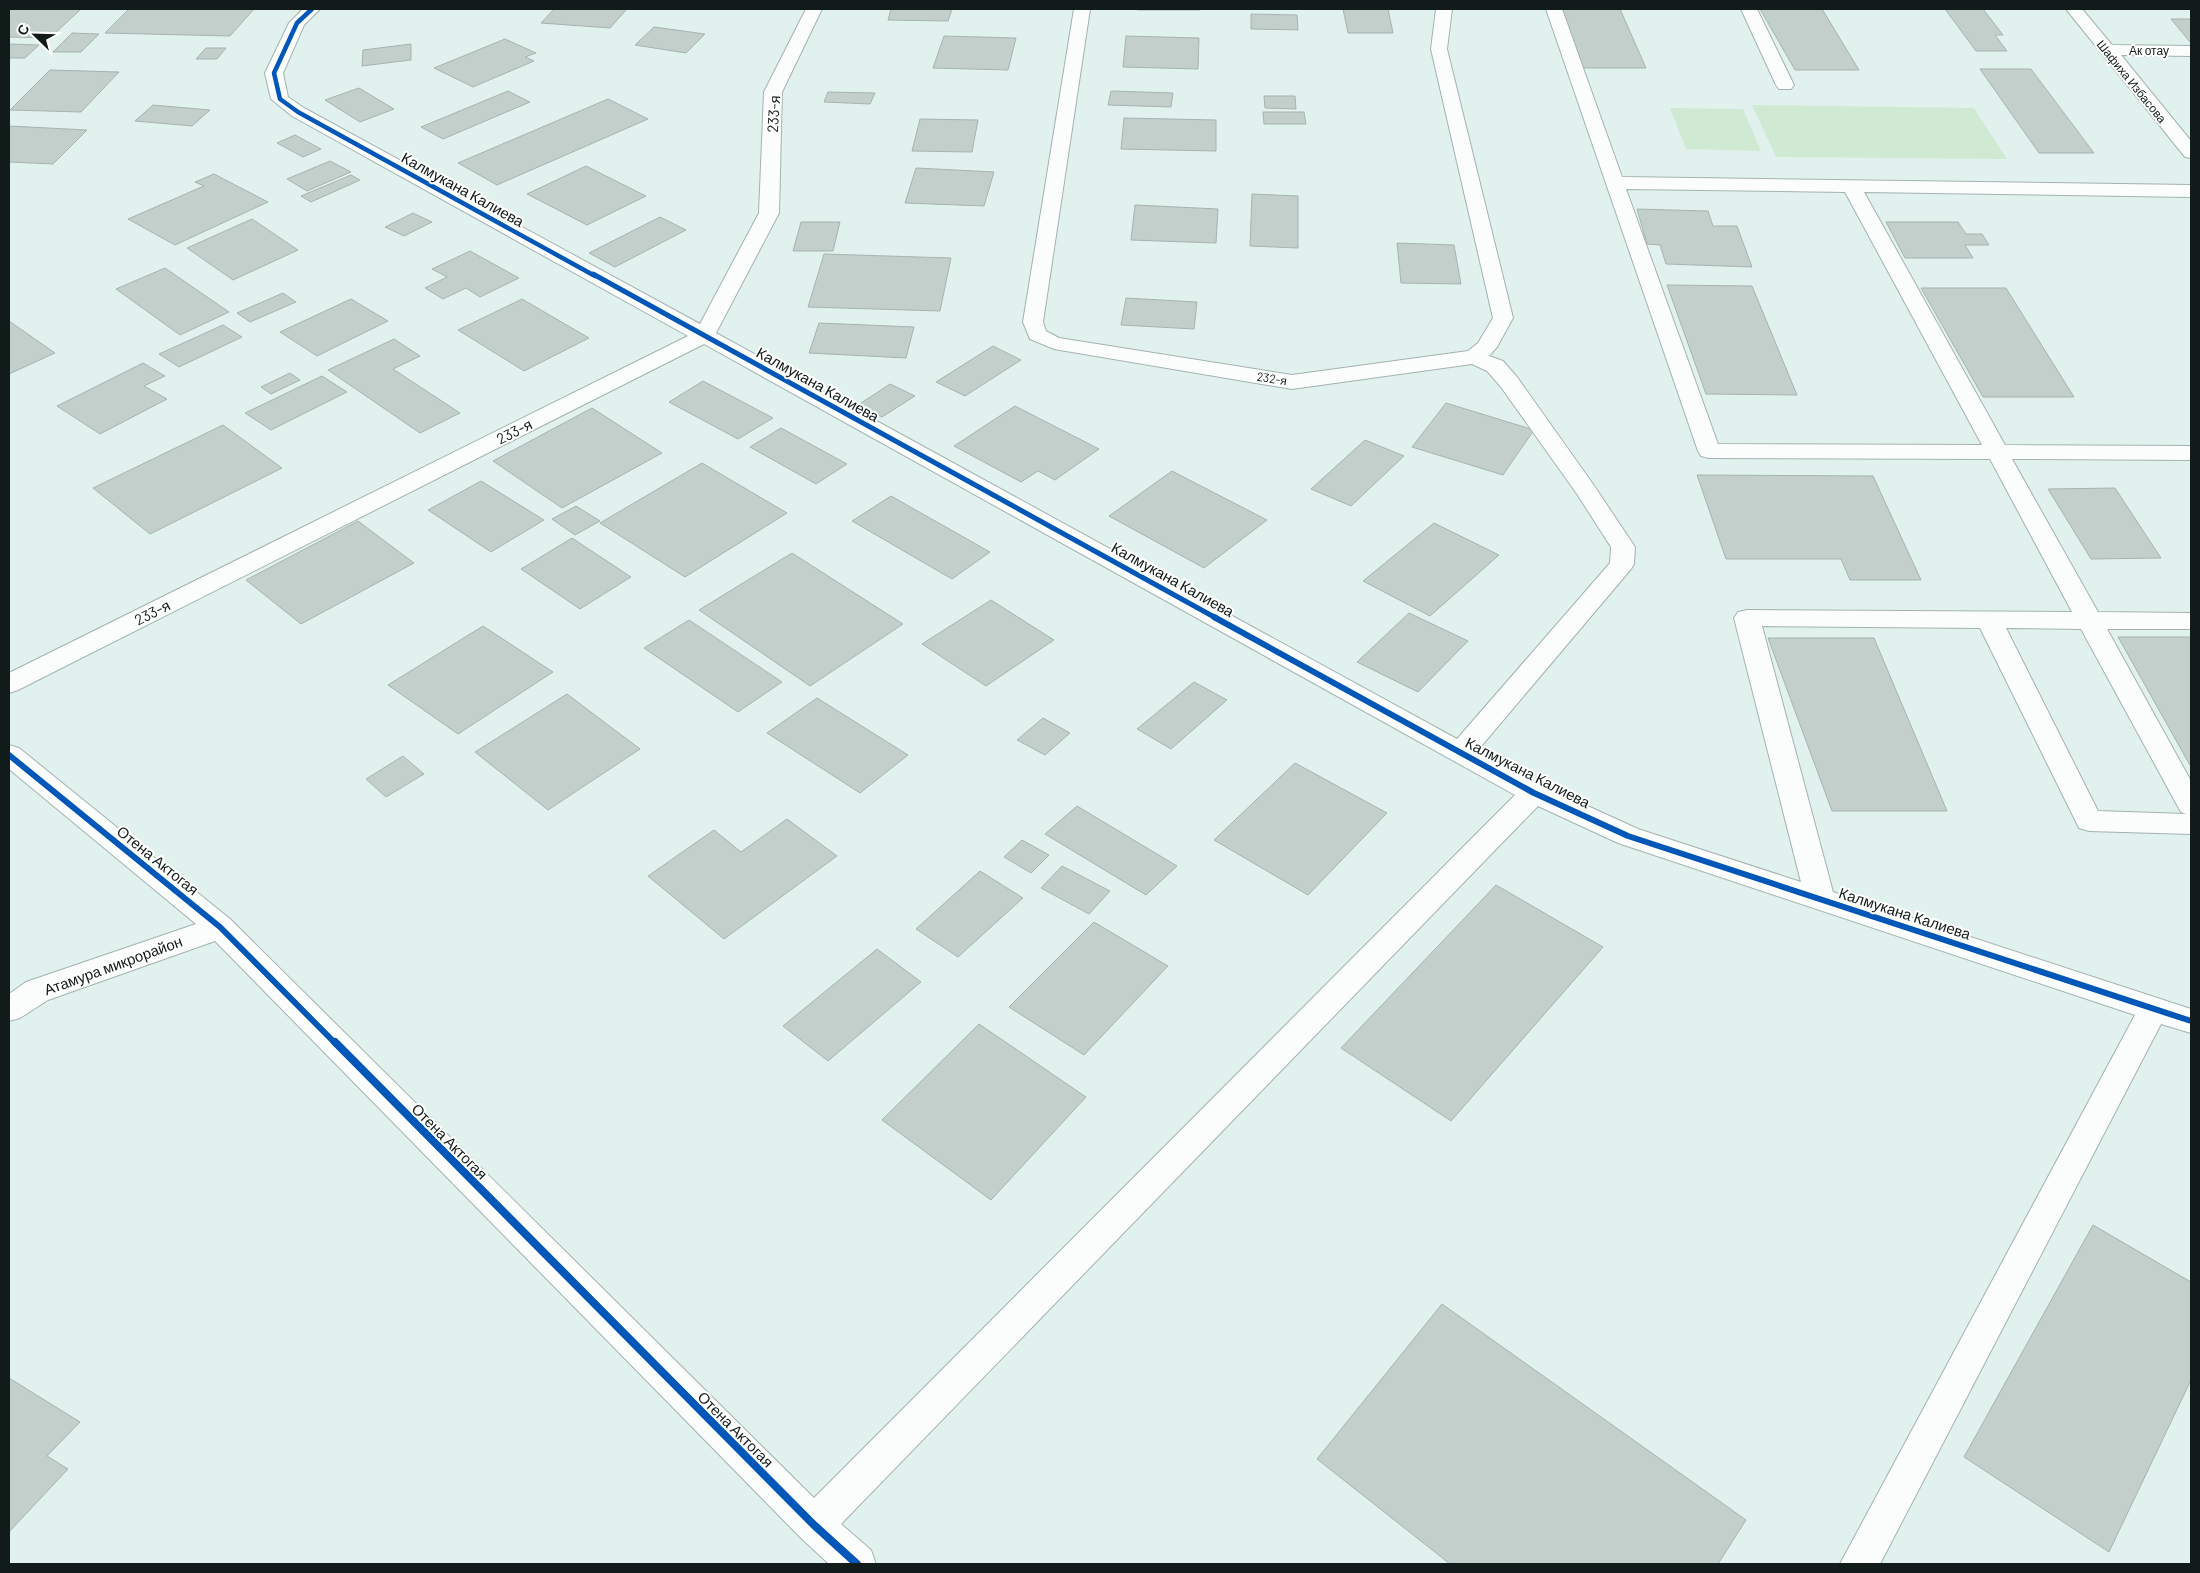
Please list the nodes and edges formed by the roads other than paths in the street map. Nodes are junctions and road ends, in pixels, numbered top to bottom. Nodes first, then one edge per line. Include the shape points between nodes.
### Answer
1 (312, 9) edge
2 (814, 9) edge
3 (1082, 9) edge
4 (1444, 9) edge
5 (1554, 9) edge
6 (1749, 9) edge
7 (2074, 9) edge
8 (2107, 50) junction
9 (2191, 50) edge
10 (1785, 85) dead end
11 (2191, 153) edge
12 (1616, 183) junction
13 (1851, 186) junction
14 (2191, 191) edge
15 (704, 336) junction
16 (1474, 357) junction
17 (1996, 451) junction
18 (2191, 453) edge
19 (1989, 620) junction
20 (2091, 620) junction
21 (2191, 621) edge
22 (9, 684) edge
23 (1461, 752) junction
24 (9, 755) edge
25 (1534, 793) junction
26 (2191, 805) edge
27 (2191, 824) edge
28 (1820, 898) junction
29 (220, 927) junction
30 (23, 993) edge
31 (2154, 1008) junction
32 (9, 1009) edge
33 (2191, 1020) edge
34 (814, 1525) junction
35 (857, 1564) edge
36 (1859, 1564) edge

1 - 15 street, Калмукана Калиева via 297,24 274,73 280,99 298,112
2 - 15 street, 233-я via 773,92 769,213
3 - 16 street, 232-я via 1033,322 1037,335 1054,344 1292,382
4 - 16 street via 1439,49 1503,318 1486,347
5 - 12 street
6 - 10 street
7 - 8 street, Шафиха Избасова
8 - 9 street, Ак отау
8 - 11 street, Шафиха Избасова
12 - 13 street
12 - 17 street via 1709,451
13 - 14 street
13 - 17 street
15 - 22 street, 233-я
15 - 23 street, Калмукана Калиева
16 - 23 street via 1495,366 1509,382 1623,547 1622,564
17 - 18 street
17 - 20 street
19 - 20 street
19 - 27 street via 2088,821
19 - 28 street via 1747,618
20 - 21 street
20 - 26 street
23 - 25 street, Калмукана Калиева
24 - 29 street, Отена Актогая
25 - 28 street, Калмукана Калиева via 1628,836
25 - 34 street
28 - 31 street, Калмукана Калиева
29 - 30 street, Атамура микрорайон
29 - 34 street, Отена Актогая
30 - 32 street, Атамура микрорайон
31 - 33 street, Калмукана Калиева
31 - 36 street
34 - 35 street, Отена Актогая

